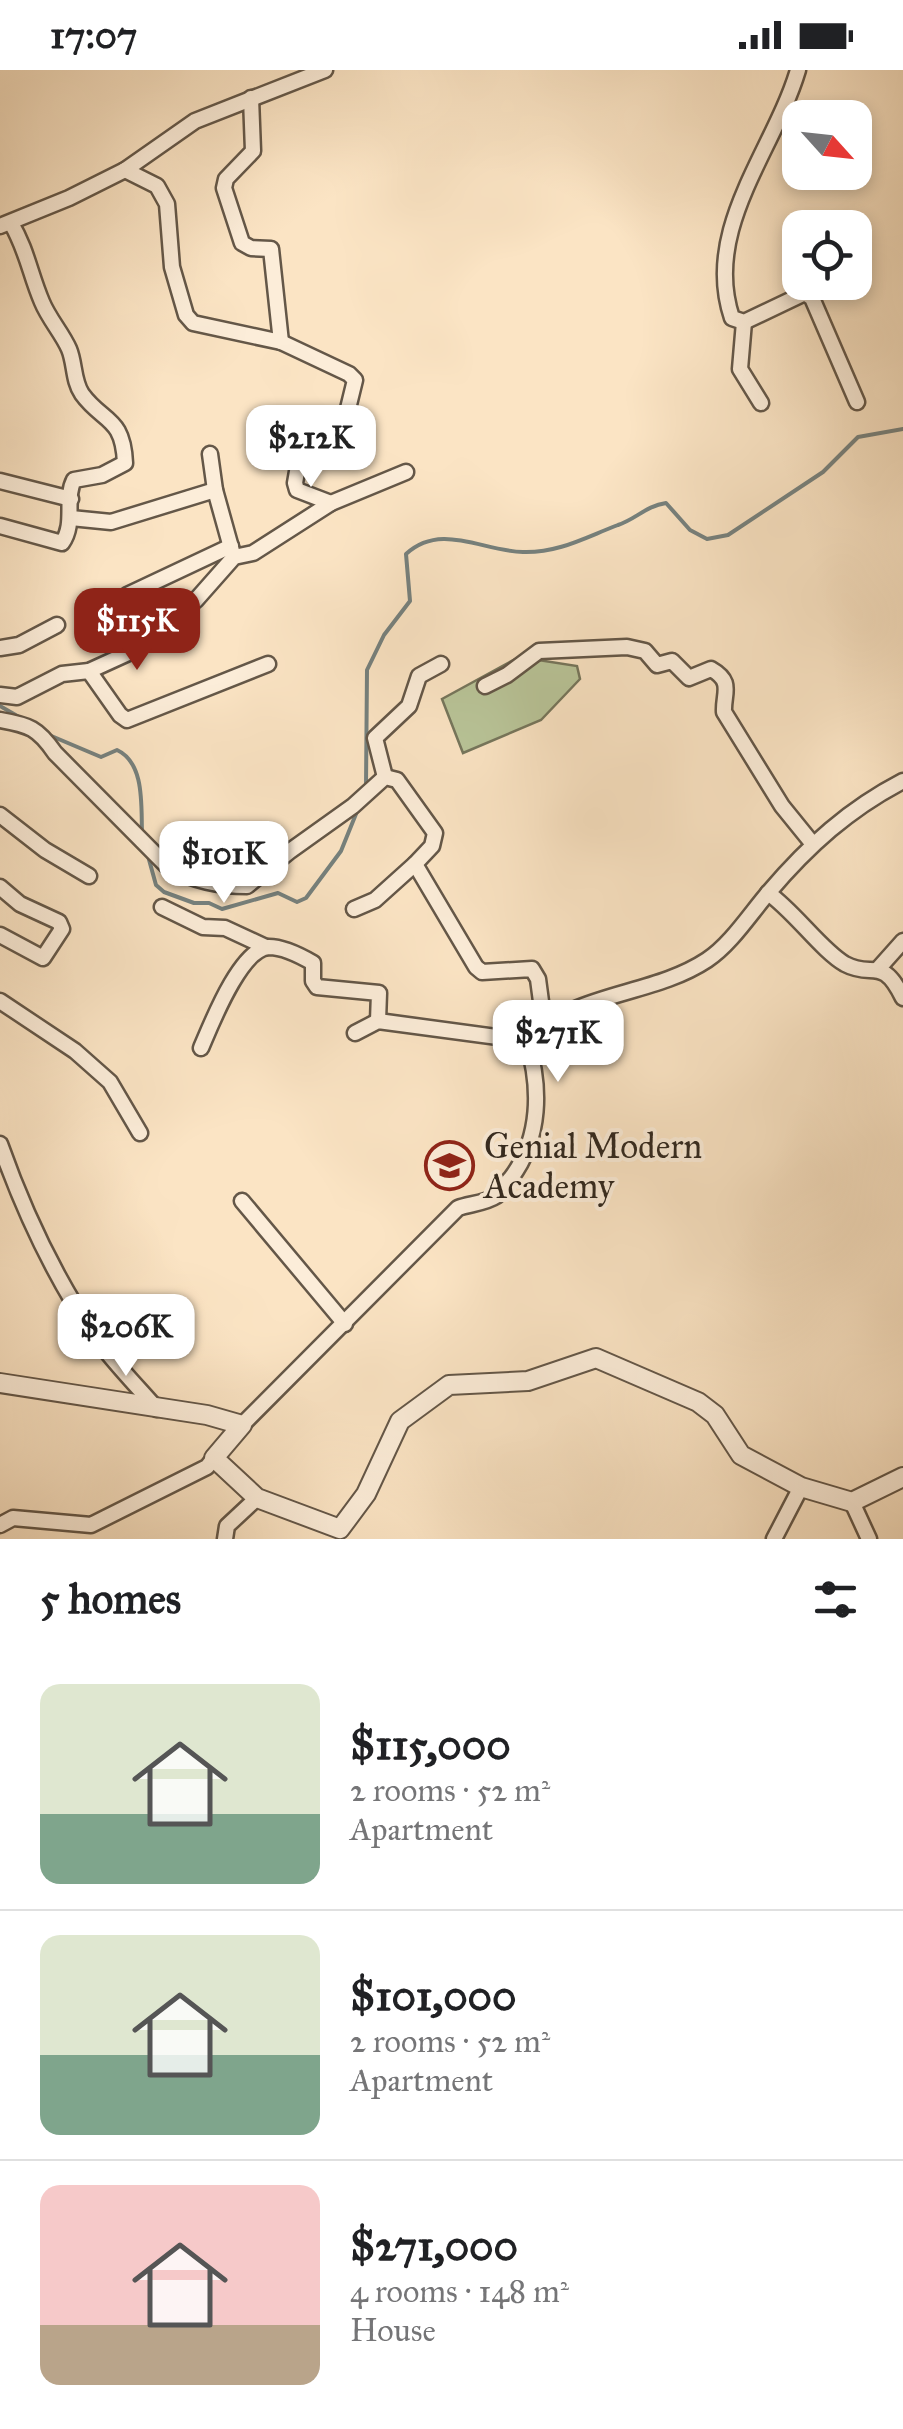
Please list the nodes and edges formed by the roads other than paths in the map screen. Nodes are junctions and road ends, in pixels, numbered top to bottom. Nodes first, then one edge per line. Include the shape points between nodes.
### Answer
1 (325, 70) edge
2 (798, 70) edge
3 (251, 98) junction
4 (125, 170) junction
5 (5, 225) edge
6 (744, 322) junction
7 (281, 342) junction
8 (857, 402) dead end
9 (762, 404) dead end
10 (210, 454) dead end
11 (406, 472) dead end
12 (0, 482) edge
13 (215, 490) junction
14 (70, 499) junction
15 (332, 503) junction
16 (71, 518) junction
17 (0, 526) edge
18 (232, 551) junction
19 (127, 595) dead end
20 (57, 625) dead end
21 (0, 648) edge
22 (268, 664) dead end
23 (441, 664) dead end
24 (89, 671) junction
25 (485, 686) dead end
26 (0, 695) edge
27 (0, 720) edge
28 (386, 777) junction
29 (903, 781) edge
30 (0, 815) edge
31 (812, 843) junction
32 (415, 864) junction
33 (89, 876) dead end
34 (0, 887) edge
35 (768, 893) junction
36 (162, 907) dead end
37 (354, 909) dead end
38 (0, 934) edge
39 (903, 941) edge
40 (266, 947) junction
41 (878, 969) junction
42 (903, 998) edge
43 (0, 1002) edge
44 (378, 1021) junction
45 (544, 1024) junction
46 (355, 1033) dead end
47 (527, 1041) junction
48 (201, 1048) dead end
49 (140, 1133) dead end
50 (0, 1144) edge
51 (242, 1202) dead end
52 (345, 1324) junction
53 (0, 1384) edge
54 (158, 1408) junction
55 (242, 1425) junction
56 (214, 1458) junction
57 (903, 1477) edge
58 (801, 1486) junction
59 (257, 1498) junction
60 (852, 1502) junction
61 (0, 1525) edge
62 (225, 1539) edge
63 (774, 1539) edge
64 (869, 1539) edge

1 - 3 street
2 - 6 street via 747,183 725,253 724,292 732,318
3 - 4 street via 195,120
3 - 7 street via 253,151 224,188 242,243 271,249
4 - 5 street
4 - 7 street via 157,186 167,204 172,267 186,315 204,327
5 - 14 street via 28,254 82,395 116,424 124,448 125,463 102,476 74,480
6 - 8 street via 805,293
6 - 9 street via 740,369
7 - 15 street via 355,380 344,424 313,423 300,434 294,484
10 - 13 street
11 - 15 street
12 - 14 street
13 - 16 street via 111,522
13 - 18 street
14 - 16 street
15 - 18 street via 253,552
16 - 17 street via 62,542
18 - 19 street
18 - 24 street via 170,625
20 - 21 street
22 - 24 street via 127,720
23 - 28 street via 419,676 410,706 375,738
24 - 26 street via 62,674 17,697
25 - 31 street via 531,654 549,650 628,647 657,665 672,661 689,678 712,669 728,691 724,712
27 - 28 street via 42,733 168,868 204,883 248,886
28 - 32 street via 397,780 436,833
29 - 31 street
30 - 33 street
31 - 35 street
32 - 37 street
32 - 45 street via 482,972 532,970
34 - 38 street via 62,929 43,958
35 - 41 street via 844,964
35 - 45 street via 709,959
36 - 40 street
39 - 41 street
40 - 44 street via 313,963 318,987 379,993
40 - 48 street via 226,992
41 - 42 street
43 - 49 street via 110,1082
44 - 46 street
44 - 47 street
45 - 47 street
47 - 52 street via 538,1097 516,1171 496,1196 458,1208
50 - 54 street via 58,1277 98,1341
51 - 52 street
52 - 55 street
53 - 54 street
54 - 55 street
55 - 56 street
56 - 59 street
56 - 61 street via 91,1525 13,1518
57 - 60 street
58 - 59 street via 741,1455 698,1402 596,1358 528,1381 449,1385 400,1421 366,1494 340,1528
58 - 60 street
58 - 63 street
59 - 62 street via 226,1526
60 - 64 street

